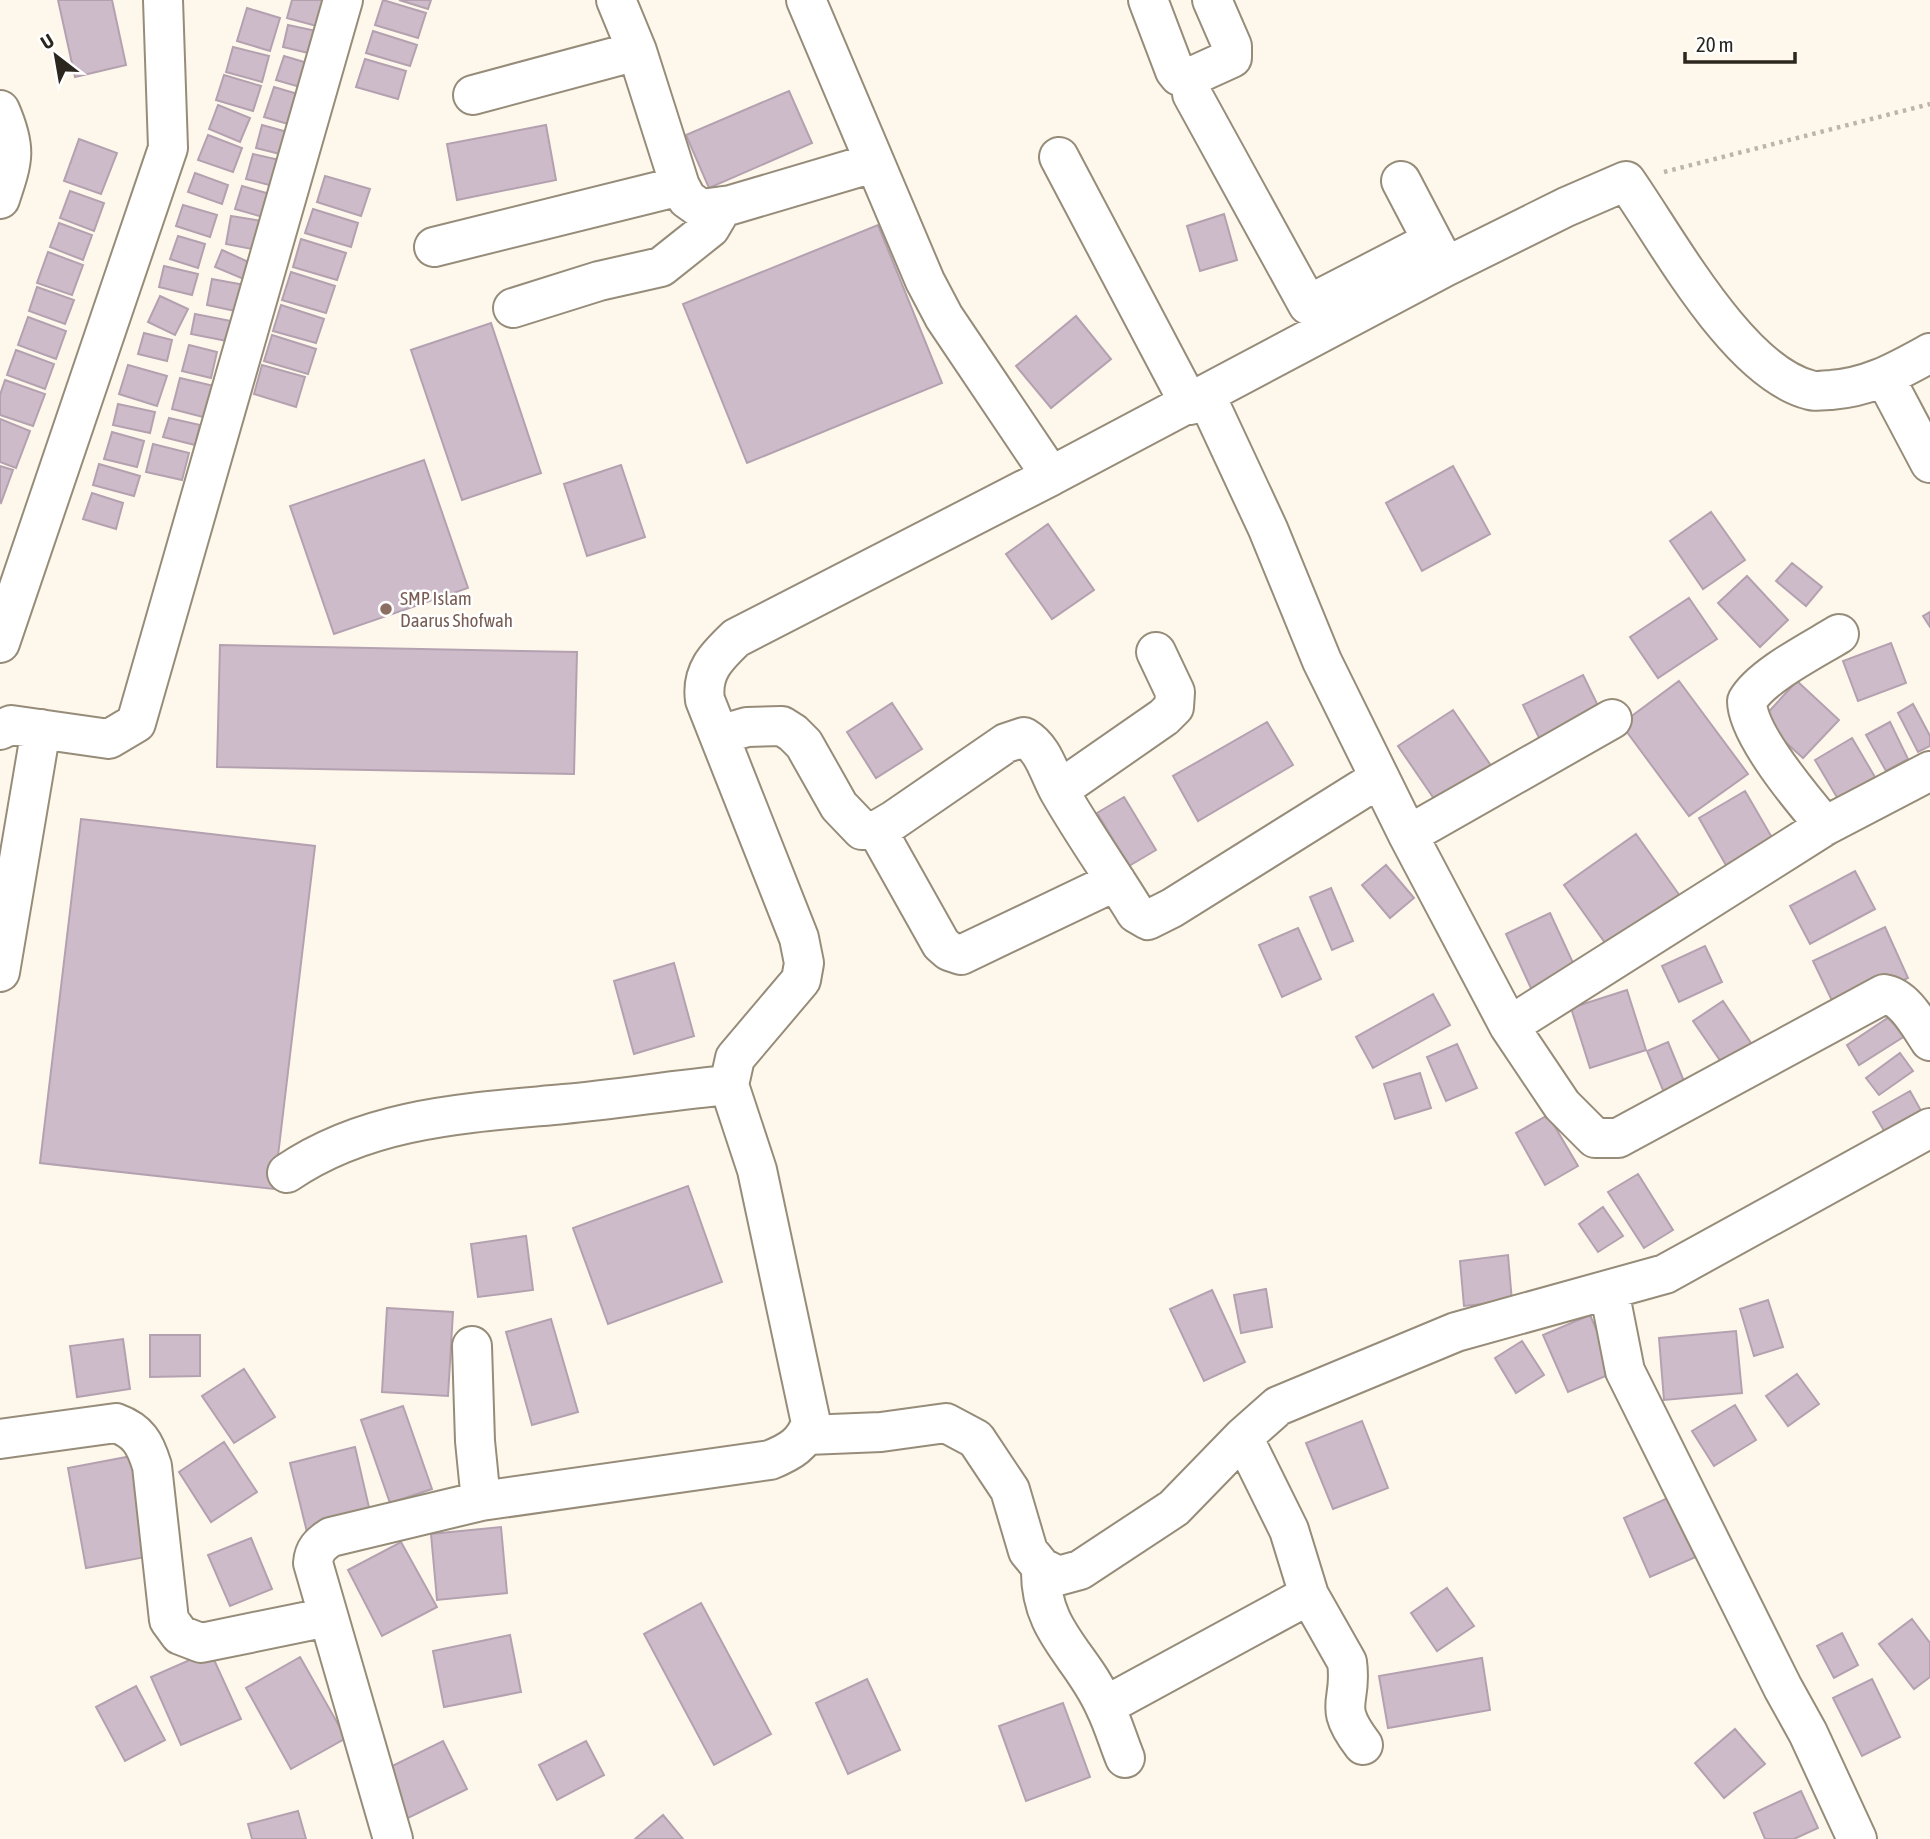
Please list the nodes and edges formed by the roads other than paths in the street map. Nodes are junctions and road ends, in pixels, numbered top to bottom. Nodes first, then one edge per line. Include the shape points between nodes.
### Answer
1 (343, 0) edge
2 (616, 0) edge
3 (806, 0) edge
4 (1148, 0) edge
5 (1213, 0) edge
6 (169, 2) edge
7 (637, 51) junction
8 (1192, 94) dead end
9 (473, 95) dead end
10 (0, 110) edge
11 (1059, 157) dead end
12 (873, 163) junction
13 (1401, 181) dead end
14 (680, 186) junction
15 (0, 199) edge
16 (723, 206) junction
17 (433, 247) dead end
18 (1439, 254) junction
19 (513, 308) dead end
20 (1930, 353) edge
21 (1885, 378) junction
22 (1198, 401) junction
23 (1930, 463) edge
24 (1051, 476) junction
25 (1839, 634) dead end
26 (0, 643) edge
27 (1156, 652) dead end
28 (1612, 719) dead end
29 (13, 720) edge
30 (719, 736) junction
31 (1930, 771) edge
32 (1378, 779) junction
33 (1059, 790) junction
34 (1825, 826) junction
35 (877, 830) junction
36 (1408, 835) junction
37 (1116, 881) junction
38 (0, 972) edge
39 (1509, 1026) junction
40 (1930, 1041) edge
41 (729, 1085) junction
42 (1930, 1128) edge
43 (287, 1173) dead end
44 (1609, 1290) junction
45 (472, 1346) dead end
46 (807, 1435) junction
47 (1243, 1437) junction
48 (0, 1439) edge
49 (481, 1501) junction
50 (1041, 1567) junction
51 (1309, 1595) junction
52 (328, 1617) junction
53 (1105, 1706) junction
54 (1363, 1745) dead end
55 (1125, 1758) dead end
56 (393, 1839) edge
57 (1857, 1839) edge

1 - 29 street via 136,723 109,738
2 - 7 street
3 - 12 street
4 - 5 street via 1175,71 1188,78 1232,58 1232,46
6 - 26 street via 168,148
7 - 9 street
7 - 14 street
8 - 18 street via 1308,305
10 - 15 street via 14,158
11 - 22 street
12 - 16 street
12 - 24 street via 944,317
13 - 18 street
14 - 16 street via 687,199 701,209
14 - 17 street
16 - 19 street via 710,228 661,267
18 - 21 street via 1626,181 1712,308 1758,362 1811,391 1866,386
18 - 22 street
20 - 21 street
21 - 23 street
22 - 24 street
22 - 32 street via 1268,529 1322,661
24 - 30 street via 736,638 707,671 703,687
25 - 34 street via 1770,679 1746,701 1752,722 1779,767
27 - 33 street via 1175,692 1174,707
28 - 36 street
29 - 38 street
30 - 35 street via 738,728 782,726 804,744 848,818 862,830
30 - 41 street via 799,938 804,963 801,980 788,998 735,1058
31 - 34 street
32 - 36 street
32 - 37 street via 1154,918 1139,916
33 - 35 street via 1034,743 1015,738
33 - 37 street
34 - 39 street
35 - 37 street via 941,944 961,955
36 - 39 street
39 - 40 street via 1562,1105 1595,1138 1618,1138 1884,994 1902,1003
41 - 43 street via 443,1115 345,1143
41 - 46 street via 757,1170 811,1423
42 - 44 street via 1699,1257
44 - 47 street via 1456,1332 1278,1406
44 - 57 street via 1625,1371
45 - 49 street
46 - 49 street via 786,1454 770,1460
46 - 50 street via 946,1423 976,1439 1010,1490 1028,1551
47 - 50 street via 1174,1508 1080,1570 1058,1576
47 - 51 street via 1289,1530
48 - 52 street via 116,1423 134,1430 146,1446 152,1466 169,1619 180,1635 201,1643
49 - 52 street via 322,1543 314,1552 313,1563
50 - 53 street via 1040,1590 1050,1620
51 - 53 street
51 - 54 street via 1347,1662 1344,1712
52 - 56 street
53 - 55 street

